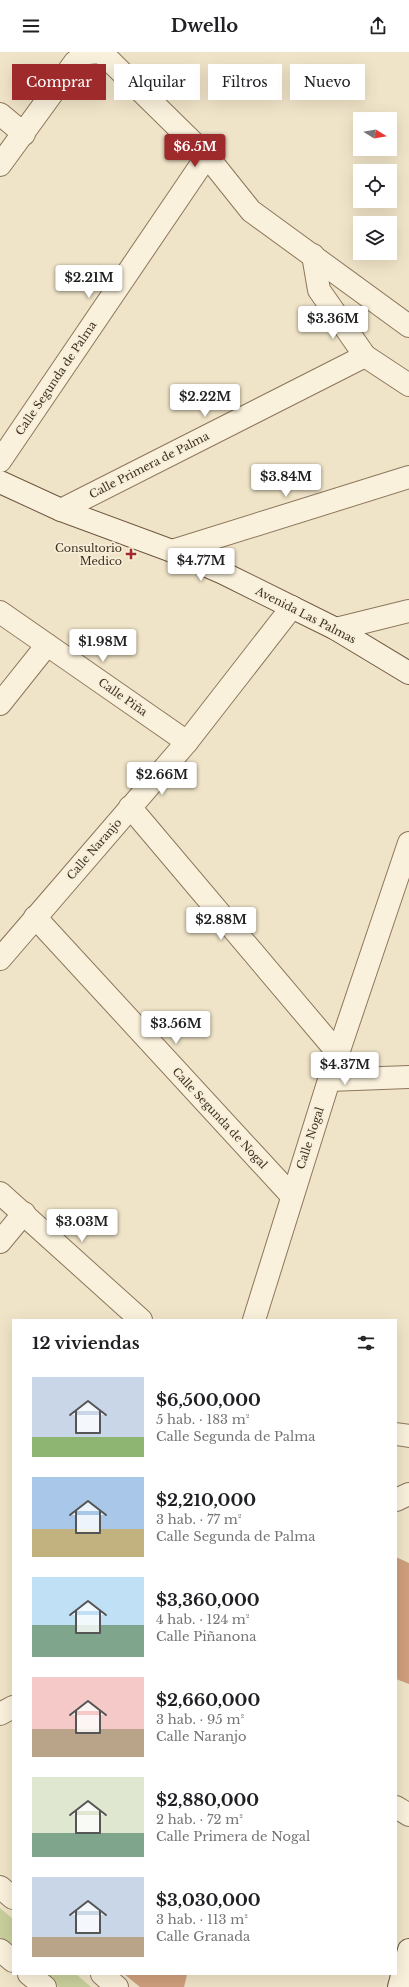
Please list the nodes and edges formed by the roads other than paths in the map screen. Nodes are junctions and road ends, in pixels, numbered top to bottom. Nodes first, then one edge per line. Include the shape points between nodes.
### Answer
1 (100, 52) edge
2 (0, 114) edge
3 (24, 134) junction
4 (207, 156) junction
5 (0, 165) edge
6 (313, 255) junction
7 (409, 326) edge
8 (365, 356) junction
9 (409, 385) edge
10 (0, 461) edge
11 (409, 477) edge
12 (0, 482) edge
13 (61, 510) junction
14 (172, 551) junction
15 (292, 607) junction
16 (409, 611) edge
17 (0, 612) edge
18 (336, 629) junction
19 (47, 645) junction
20 (409, 673) edge
21 (0, 704) edge
22 (187, 742) junction
23 (130, 807) junction
24 (409, 843) edge
25 (35, 917) junction
26 (0, 959) edge
27 (338, 1053) junction
28 (409, 1077) edge
29 (329, 1080) junction
30 (0, 1193) edge
31 (292, 1196) junction
32 (24, 1213) junction
33 (0, 1242) edge
34 (140, 1319) edge
35 (254, 1319) edge
36 (397, 1434) edge
37 (409, 1436) edge
38 (409, 1494) edge
39 (397, 1500) edge
40 (12, 1708) edge
41 (0, 1714) edge
42 (397, 1808) edge
43 (409, 1815) edge
44 (0, 1887) edge
45 (12, 1897) edge
46 (0, 1950) edge
47 (409, 1950) edge
48 (12, 1960) edge
49 (30, 1975) edge
50 (45, 1987) edge
51 (400, 1987) edge

1 - 3 street via 88,53 75,62
1 - 4 street
2 - 3 street
3 - 5 street
4 - 6 street via 251,211
4 - 10 street, Calle Segunda de Palma
6 - 7 street
6 - 8 street via 320,290
8 - 9 street
8 - 13 street, Calle Primera de Palma
11 - 14 street
12 - 13 street, Avenida Las Palmas
13 - 14 street, Avenida Las Palmas
14 - 15 street, Avenida Las Palmas
15 - 18 street, Avenida Las Palmas
15 - 22 street, Calle Naranjo
16 - 18 street
17 - 19 street, Calle Piña
18 - 20 street, Avenida Las Palmas
19 - 21 street
19 - 22 street, Calle Piña
22 - 23 street, Calle Naranjo
23 - 25 street, Calle Naranjo
23 - 27 street
24 - 27 street, Calle Nogal
25 - 26 street, Calle Naranjo
25 - 31 street, Calle Segunda de Nogal
27 - 29 street, Calle Nogal
28 - 29 street
29 - 31 street, Calle Nogal
30 - 32 street
31 - 35 street, Calle Nogal
32 - 33 street
32 - 34 street
36 - 37 street
38 - 39 street
40 - 41 street
42 - 43 street
44 - 45 street
46 - 48 street
47 - 51 street
49 - 50 street

